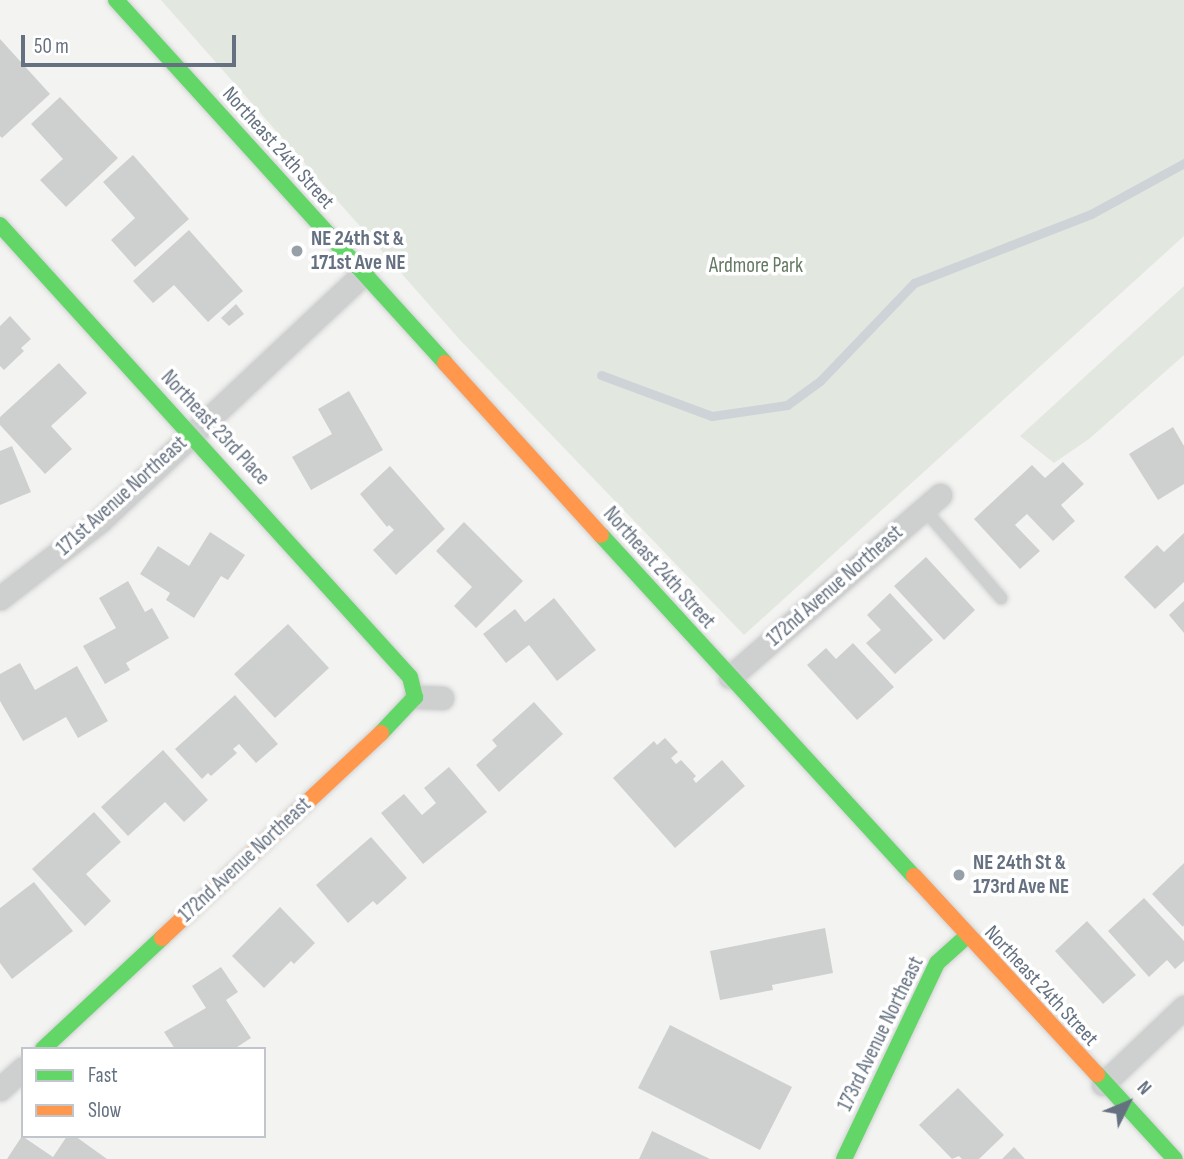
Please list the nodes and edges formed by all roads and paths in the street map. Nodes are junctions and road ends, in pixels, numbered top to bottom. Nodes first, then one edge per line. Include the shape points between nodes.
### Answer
1 (116, 0) edge
2 (0, 225) edge
3 (363, 274) junction
4 (192, 433) junction
5 (932, 502) joint
6 (0, 598) edge
7 (1001, 598) dead end
8 (730, 677) junction
9 (415, 696) junction
10 (442, 698) dead end
11 (967, 936) junction
12 (1184, 1007) edge
13 (45, 1047) edge
14 (21, 1070) edge
15 (1103, 1084) junction
16 (0, 1089) edge
17 (844, 1159) edge
18 (1175, 1159) edge

1 - 3 main road, Northeast 24th Street
2 - 4 main road, Northeast 23rd Place
3 - 4 street, 171st Avenue Northeast
3 - 8 main road, Northeast 24th Street
4 - 6 street, 171st Avenue Northeast via 100,521
4 - 9 main road, Northeast 23rd Place via 397,661 410,677
5 - 7 lane
5 - 8 street, 172nd Avenue Northeast
8 - 11 main road, Northeast 24th Street
9 - 10 street
9 - 13 main road, 172nd Avenue Northeast
11 - 15 main road, Northeast 24th Street
11 - 17 main road, 173rd Avenue Northeast via 937,963
12 - 15 street
14 - 16 street
15 - 18 main road, Northeast 24th Street

